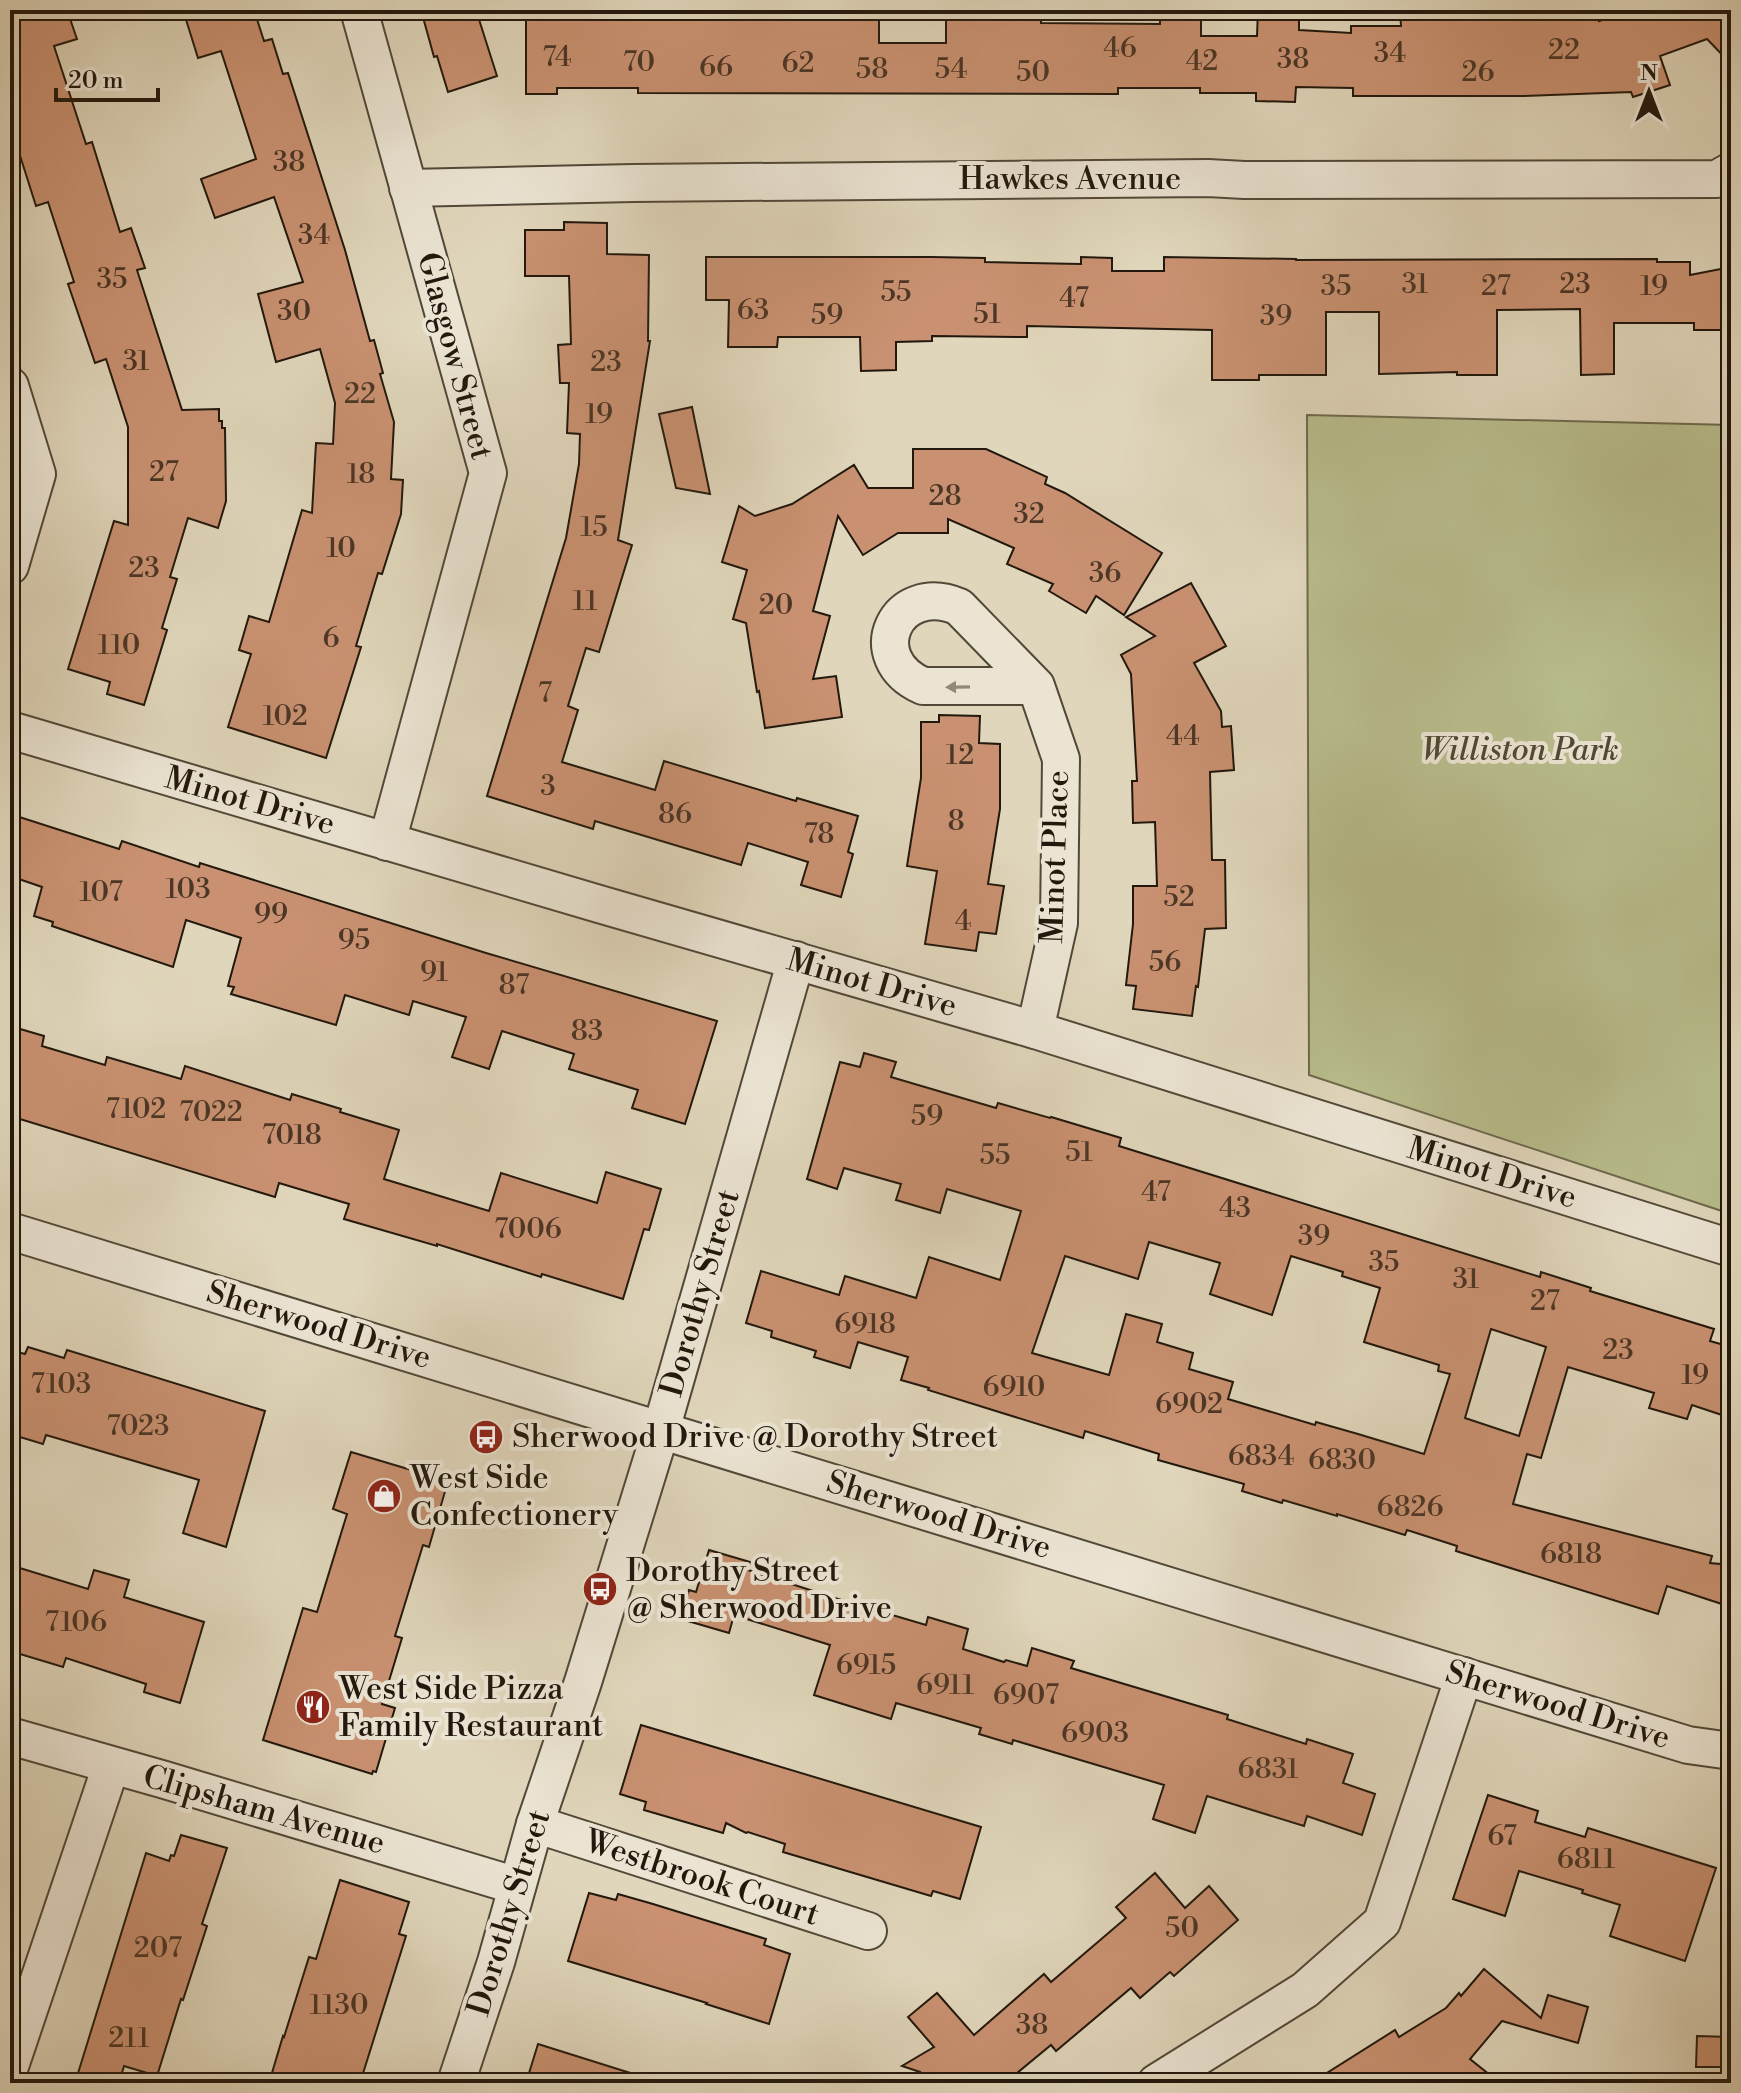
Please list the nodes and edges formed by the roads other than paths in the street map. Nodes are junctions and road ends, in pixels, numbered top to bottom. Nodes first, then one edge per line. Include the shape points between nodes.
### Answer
1 (359, 10) edge
2 (1731, 171) edge
3 (408, 188) junction
4 (10, 386) edge
5 (10, 566) edge
6 (1036, 686) dead end
7 (10, 730) edge
8 (387, 842) junction
9 (796, 960) junction
10 (1035, 1030) junction
11 (10, 1231) edge
12 (1731, 1248) edge
13 (661, 1430) junction
14 (1464, 1676) junction
15 (10, 1736) edge
16 (1731, 1751) edge
17 (111, 1766) junction
18 (535, 1824) junction
19 (517, 1886) junction
20 (868, 1931) dead end
21 (10, 2066) edge
22 (456, 2083) edge
23 (1156, 2083) edge

1 - 3 street, Glasgow Street
2 - 3 street, Hawkes Avenue via 1717,179 1192,178
3 - 8 street, Glasgow Street via 488,473
4 - 5 street via 37,474
6 - 10 street, Minot Place via 1061,759 1059,923
7 - 8 street, Minot Drive
8 - 9 street, Minot Drive
9 - 10 street, Minot Drive
9 - 13 street, Dorothy Street
10 - 12 street, Minot Drive
11 - 13 street, Sherwood Drive
13 - 14 street, Sherwood Drive
13 - 18 street, Dorothy Street
14 - 16 street, Sherwood Drive via 1688,1745
14 - 23 street via 1382,1922 1305,1990
15 - 17 street, Clipsham Avenue
17 - 19 street, Clipsham Avenue
17 - 21 street
18 - 19 street, Dorothy Street
18 - 20 street, Westbrook Court
19 - 22 street, Dorothy Street

